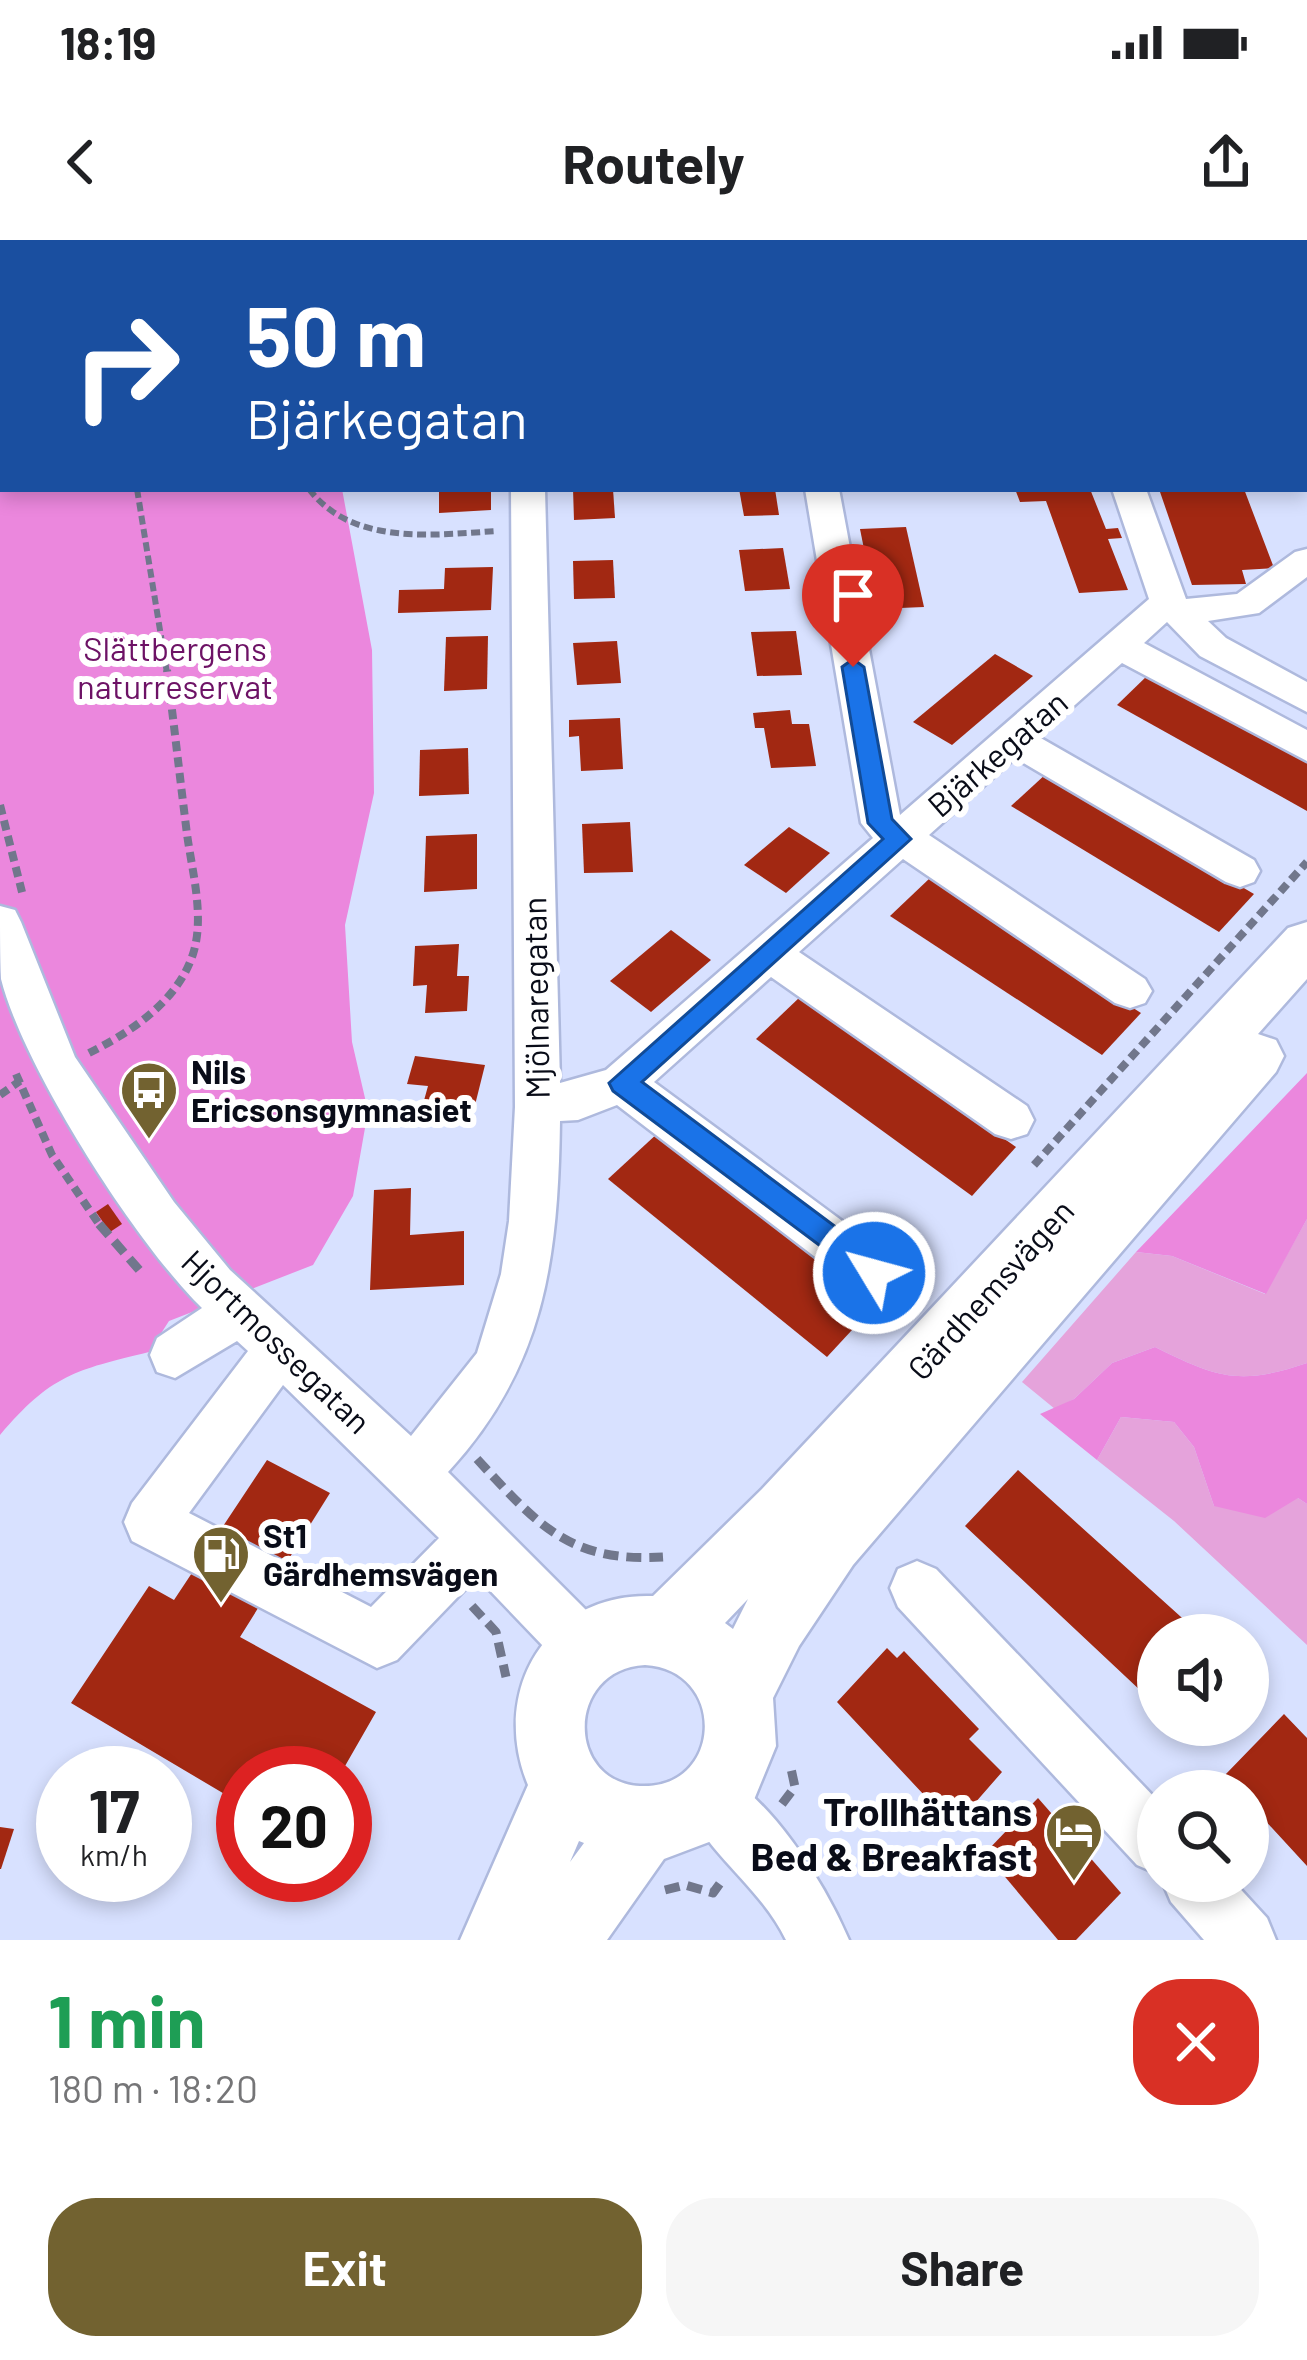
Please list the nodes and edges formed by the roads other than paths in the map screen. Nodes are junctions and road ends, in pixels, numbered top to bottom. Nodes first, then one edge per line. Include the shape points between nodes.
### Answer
1 (823, 492) edge
2 (1130, 492) edge
3 (528, 509) edge
4 (1307, 560) edge
5 (1173, 608) junction
6 (1119, 645) junction
7 (1307, 700) edge
8 (1012, 739) junction
9 (1307, 747) edge
10 (899, 839) junction
11 (1240, 872) dead end
12 (14, 917) edge
13 (1307, 943) edge
14 (769, 953) junction
15 (1130, 991) dead end
16 (1307, 998) edge
17 (622, 1083) junction
18 (538, 1104) junction
19 (1011, 1120) dead end
20 (874, 1273) dead end
21 (238, 1311) junction
22 (283, 1350) junction
23 (175, 1355) dead end
24 (412, 1472) junction
25 (477, 1538) junction
26 (917, 1588) dead end
27 (668, 1630) junction
28 (586, 1650) junction
29 (735, 1699) junction
30 (566, 1783) junction
31 (712, 1797) junction
32 (1137, 1822) edge
33 (641, 1827) junction
34 (1211, 1902) edge
35 (499, 1940) edge
36 (561, 1940) edge
37 (818, 1940) edge
38 (1244, 1940) edge

1 - 10 street via 880,823
2 - 5 street
3 - 18 street, Mjölnaregatan
4 - 5 street via 1246,605
5 - 6 street, Bjärkegatan
5 - 7 street via 1213,647
6 - 8 street, Bjärkegatan
6 - 9 street
8 - 10 street, Bjärkegatan
8 - 11 street
10 - 14 street, Bjärkegatan
10 - 15 street
12 - 21 street, Hjortmossegatan via 157,1217
13 - 27 main road, Gärdhemsvägen via 786,1513
14 - 17 street, Bjärkegatan
14 - 19 street
16 - 29 main road, Gärdhemsvägen via 829,1541 774,1621
17 - 18 street, Bjärkegatan via 578,1101
17 - 20 street
18 - 24 street, Mjölnaregatan via 528,1256 498,1365
21 - 22 street, Hjortmossegatan
21 - 23 street
22 - 24 street, Hjortmossegatan
22 - 25 street via 151,1522 377,1640
24 - 25 street, Hjortmossegatan
25 - 28 street, Hjortmossegatan
26 - 32 street
27 - 28 main road via 625,1630
27 - 29 main road via 709,1655
28 - 30 main road via 564,1677 552,1712
29 - 31 main road, Gärdhemsvägen via 736,1750
30 - 33 main road via 598,1815
30 - 35 main road
31 - 33 main road via 680,1820
31 - 37 street via 792,1887
33 - 36 main road
34 - 38 street

